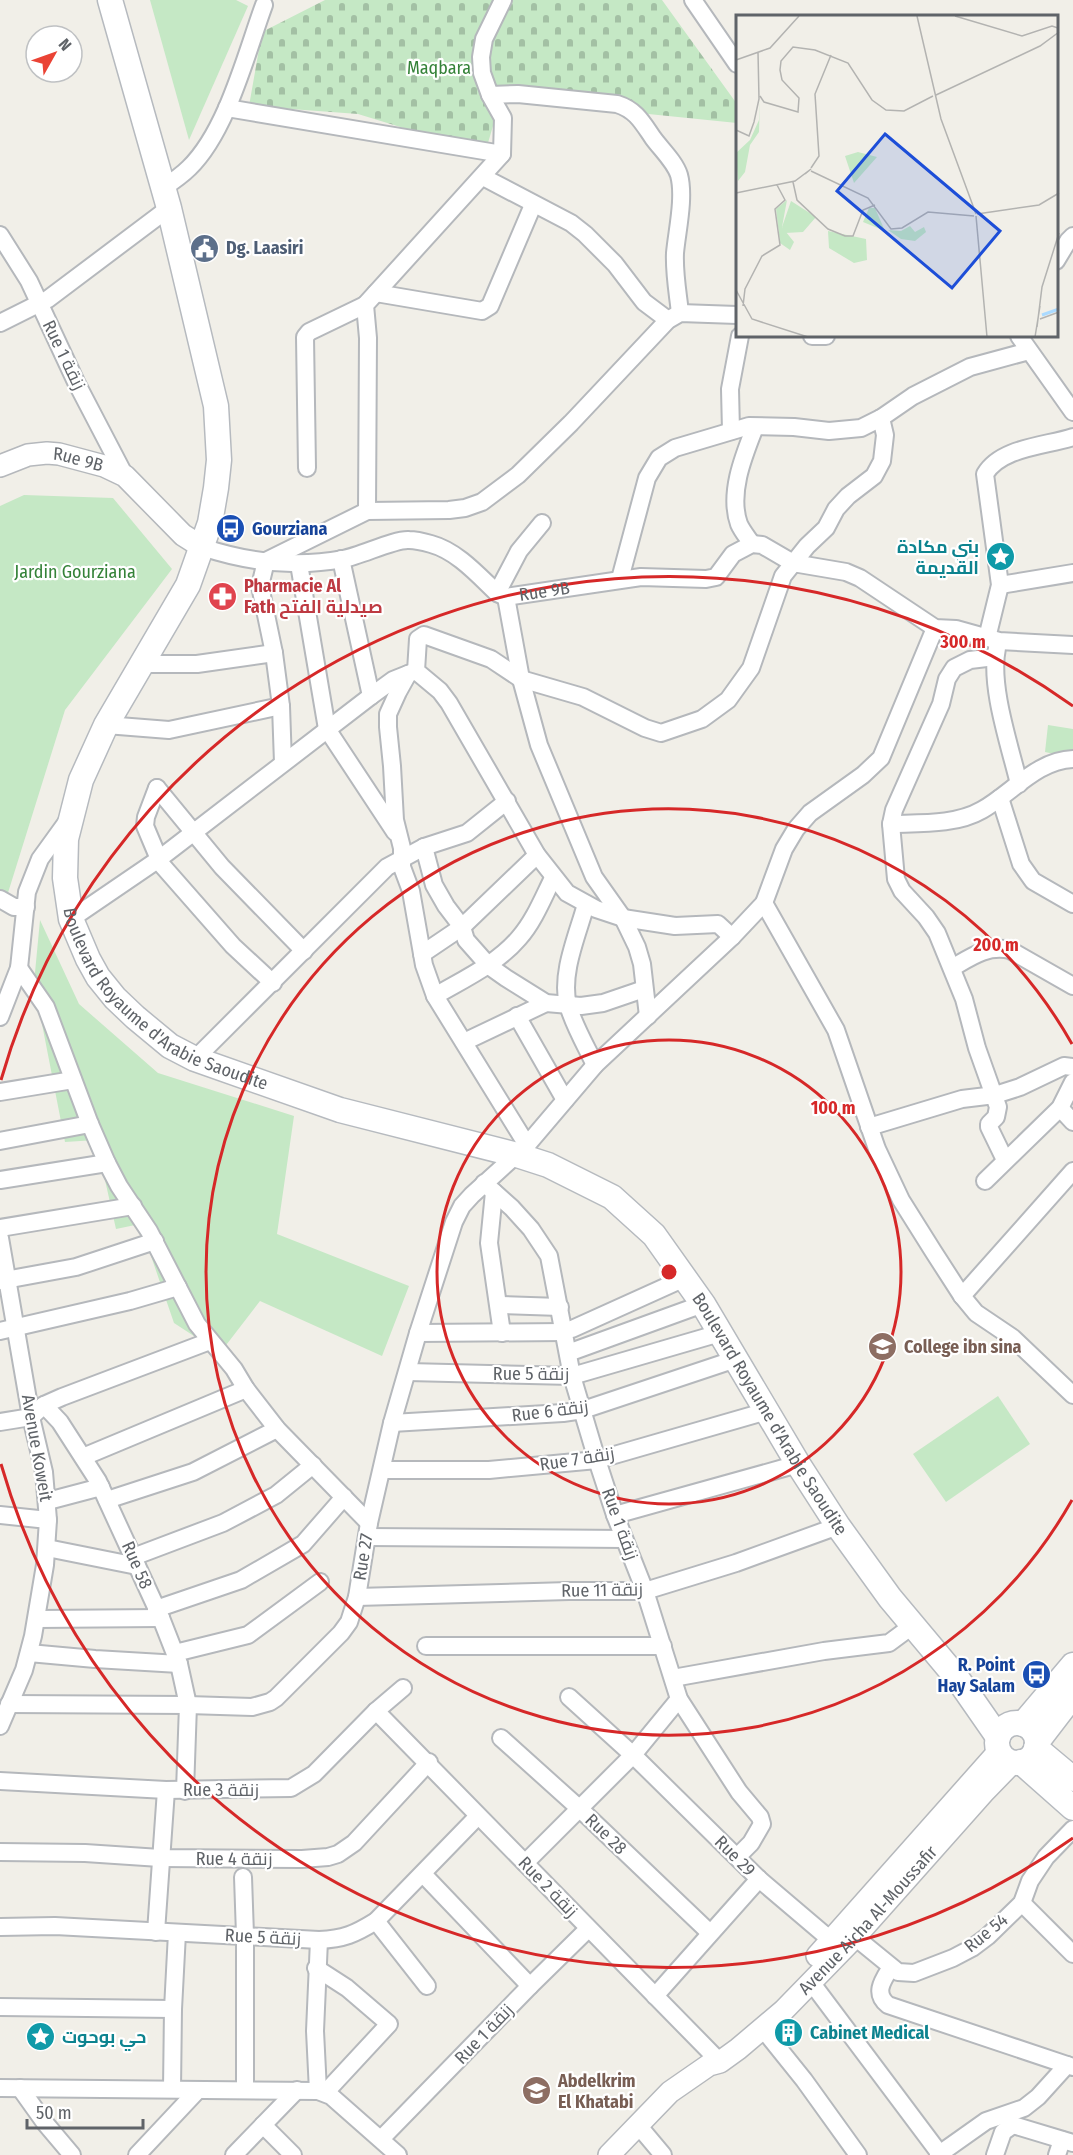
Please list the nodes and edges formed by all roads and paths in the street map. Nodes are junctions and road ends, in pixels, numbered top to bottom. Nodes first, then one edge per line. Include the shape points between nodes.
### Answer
1 (110, 0) edge
2 (503, 0) edge
3 (693, 0) edge
4 (265, 2) edge
5 (736, 63) edge
6 (490, 95) junction
7 (226, 108) junction
8 (502, 154) junction
9 (483, 177) junction
10 (166, 198) junction
11 (533, 205) junction
12 (0, 235) edge
13 (1073, 236) edge
14 (1058, 258) edge
15 (371, 298) junction
16 (39, 304) junction
17 (736, 315) edge
18 (674, 317) junction
19 (0, 323) edge
20 (740, 338) edge
21 (1020, 338) edge
22 (1029, 351) junction
23 (1073, 412) edge
24 (881, 418) junction
25 (754, 427) junction
26 (731, 431) junction
27 (1073, 438) edge
28 (0, 466) edge
29 (307, 468) dead end
30 (125, 477) junction
31 (368, 511) junction
32 (542, 523) dead end
33 (752, 544) junction
34 (202, 547) junction
35 (341, 559) junction
36 (266, 561) junction
37 (793, 563) junction
38 (299, 564) junction
39 (1073, 573) edge
40 (620, 579) junction
41 (1000, 585) junction
42 (502, 595) junction
43 (935, 627) junction
44 (994, 645) junction
45 (1073, 645) edge
46 (274, 653) junction
47 (142, 664) junction
48 (412, 672) junction
49 (521, 679) junction
50 (371, 696) junction
51 (281, 706) junction
52 (106, 725) junction
53 (327, 729) junction
54 (1073, 759) edge
55 (283, 763) junction
56 (1018, 784) junction
57 (999, 798) junction
58 (507, 801) junction
59 (72, 813) junction
60 (891, 824) junction
61 (192, 833) junction
62 (398, 836) junction
63 (424, 847) junction
64 (537, 855) junction
65 (403, 858) junction
66 (159, 859) junction
67 (553, 878) junction
68 (0, 899) edge
69 (1072, 901) edge
70 (764, 903) junction
71 (586, 904) junction
72 (26, 907) junction
73 (623, 918) junction
74 (71, 919) junction
75 (462, 927) junction
76 (732, 937) junction
77 (304, 951) junction
78 (422, 954) junction
79 (489, 966) junction
80 (19, 968) junction
81 (952, 968) junction
82 (273, 983) junction
83 (1073, 986) edge
84 (644, 989) junction
85 (435, 996) junction
86 (4, 1000) edge
87 (546, 1003) junction
88 (568, 1004) junction
89 (517, 1016) junction
90 (648, 1016) junction
91 (0, 1017) edge
92 (464, 1042) junction
93 (195, 1059) junction
94 (595, 1065) junction
95 (1073, 1067) edge
96 (73, 1080) junction
97 (1073, 1082) edge
98 (0, 1092) edge
99 (995, 1095) junction
100 (565, 1100) junction
101 (1060, 1108) junction
102 (1073, 1122) edge
103 (90, 1124) junction
104 (869, 1127) junction
105 (0, 1141) edge
106 (522, 1150) junction
107 (1005, 1160) junction
108 (107, 1163) junction
109 (1073, 1171) edge
110 (0, 1180) edge
111 (985, 1181) dead end
112 (489, 1188) junction
113 (133, 1206) junction
114 (0, 1228) edge
115 (0, 1238) edge
116 (155, 1241) junction
117 (685, 1278) junction
118 (3, 1280) edge
119 (178, 1287) junction
120 (962, 1296) junction
121 (703, 1304) junction
122 (499, 1305) junction
123 (560, 1307) junction
124 (8, 1329) edge
125 (568, 1331) junction
126 (418, 1333) junction
127 (720, 1333) junction
128 (502, 1334) junction
129 (210, 1341) junction
130 (568, 1353) junction
131 (736, 1359) junction
132 (408, 1372) junction
133 (572, 1376) junction
134 (246, 1389) junction
135 (1073, 1395) edge
136 (44, 1405) junction
137 (583, 1410) junction
138 (767, 1411) junction
139 (31, 1417) junction
140 (0, 1422) edge
141 (392, 1423) junction
142 (277, 1429) junction
143 (83, 1457) junction
144 (597, 1460) junction
145 (798, 1464) junction
146 (313, 1465) junction
147 (382, 1470) junction
148 (104, 1493) junction
149 (344, 1497) junction
150 (48, 1501) junction
151 (0, 1515) edge
152 (615, 1515) junction
153 (48, 1520) junction
154 (838, 1526) junction
155 (368, 1530) junction
156 (624, 1539) junction
157 (47, 1548) junction
158 (135, 1561) junction
159 (320, 1582) dead end
160 (645, 1591) junction
161 (357, 1597) junction
162 (158, 1613) junction
163 (37, 1619) junction
164 (912, 1626) junction
165 (426, 1646) dead end
166 (663, 1646) junction
167 (29, 1653) junction
168 (177, 1659) junction
169 (1073, 1665) edge
170 (673, 1678) junction
171 (403, 1688) dead end
172 (1073, 1695) edge
173 (569, 1696) dead end
174 (679, 1699) junction
175 (9, 1704) junction
176 (188, 1705) junction
177 (376, 1711) junction
178 (0, 1726) edge
179 (501, 1738) dead end
180 (1017, 1744) junction
181 (633, 1755) junction
182 (429, 1762) junction
183 (1073, 1779) edge
184 (0, 1781) edge
185 (166, 1790) junction
186 (185, 1791) junction
187 (1073, 1808) edge
188 (580, 1809) junction
189 (478, 1816) junction
190 (1073, 1829) edge
191 (0, 1852) edge
192 (737, 1857) junction
193 (160, 1858) junction
194 (525, 1863) junction
195 (423, 1874) junction
196 (243, 1877) dead end
197 (759, 1879) junction
198 (1022, 1903) junction
199 (376, 1921) junction
200 (0, 1927) edge
201 (588, 1929) junction
202 (156, 1932) junction
203 (177, 1933) junction
204 (710, 1933) junction
205 (245, 1935) junction
206 (319, 1940) junction
207 (843, 1942) junction
208 (1073, 1954) edge
209 (891, 1967) junction
210 (316, 1968) junction
211 (811, 1982) junction
212 (427, 1986) dead end
213 (530, 1986) junction
214 (655, 1996) junction
215 (0, 2007) edge
216 (173, 2009) junction
217 (763, 2028) junction
218 (716, 2061) junction
219 (1070, 2066) edge
220 (0, 2088) edge
221 (20, 2088) junction
222 (172, 2089) junction
223 (198, 2090) junction
224 (245, 2090) junction
225 (297, 2090) junction
226 (321, 2092) junction
227 (1011, 2118) junction
228 (638, 2124) junction
229 (263, 2125) junction
230 (381, 2139) junction
231 (1064, 2146) edge
232 (72, 2155) edge
233 (137, 2155) edge
234 (234, 2155) edge
235 (293, 2155) edge
236 (398, 2155) edge
237 (609, 2155) edge
238 (663, 2155) edge
239 (858, 2155) edge
240 (939, 2155) edge
241 (995, 2155) edge

1 - 10 main road, Boulevard Royaume d'Arabie Saoudite
2 - 6 street via 484,39 481,57
3 - 5 street
4 - 7 street
6 - 8 street via 503,118
6 - 18 street via 617,104 640,117 680,177
7 - 8 street
7 - 10 street via 201,155
8 - 9 street
9 - 11 street
9 - 15 street
10 - 16 street
10 - 34 main road, Boulevard Royaume d'Arabie Saoudite via 216,406 219,460 210,523
11 - 15 street via 485,310
11 - 18 street via 585,234 644,302
12 - 16 street, Rue 1 زنقة via 23,269
13 - 14 street
15 - 29 street via 304,337
15 - 31 street
16 - 19 street
16 - 30 street, Rue 1 زنقة
17 - 18 street
18 - 31 street via 518,475 482,502 449,510
20 - 26 street via 730,388
21 - 22 street
22 - 23 street
22 - 24 street via 970,367 913,396
24 - 25 street via 847,430
24 - 37 street via 885,435 882,461 874,476 848,496 826,528
25 - 26 street
25 - 33 street via 736,488 739,523
26 - 40 street via 675,448 659,458 643,489
27 - 41 street via 1030,446 988,467 985,474
28 - 30 street, Rue 9B via 28,455 47,453 88,461
30 - 34 street, Rue 9B via 183,535
31 - 36 street
32 - 42 street via 519,551
33 - 37 street via 762,545
33 - 40 street, Rue 9B via 733,554 716,577
34 - 36 street, Rue 9B
34 - 47 main road, Boulevard Royaume d'Arabie Saoudite via 188,585
35 - 38 street, Rue 9B
35 - 42 street, Rue 9B via 407,539 434,544 452,552
35 - 50 street
36 - 38 street, Rue 9B
36 - 46 street via 260,586
37 - 43 street via 860,578
37 - 49 street via 783,576 751,668 728,700 702,719 661,733 582,697
38 - 53 street
39 - 41 street
40 - 42 street, Rue 9B
41 - 44 street
42 - 49 street
43 - 44 street via 956,629
43 - 70 street via 881,758 810,813 796,829 784,849
44 - 45 street
44 - 56 street via 999,701
44 - 60 street via 954,668
46 - 47 street via 197,664
46 - 51 street
47 - 52 main road, Boulevard Royaume d'Arabie Saoudite
48 - 49 street via 418,639 424,635 491,659
48 - 50 street
48 - 58 street via 440,691 449,703
48 - 62 street via 391,706 388,720
49 - 73 street via 539,745 594,877
50 - 53 street
51 - 52 street via 169,730
51 - 55 street
52 - 59 main road, Boulevard Royaume d'Arabie Saoudite via 81,780
53 - 55 street
53 - 62 street
54 - 56 street via 1045,767
55 - 61 street
56 - 57 street
57 - 60 street via 965,818
57 - 69 street via 1021,864 1033,880
58 - 63 street via 467,833
58 - 64 street
59 - 72 street via 40,859 27,892
59 - 74 main road, Boulevard Royaume d'Arabie Saoudite via 65,856
60 - 81 street via 896,879 932,926
61 - 66 street
61 - 66 street via 157,788 145,826
61 - 77 street
62 - 65 street
63 - 65 street
63 - 75 street via 434,885
64 - 67 street
64 - 75 street
65 - 77 street via 373,879
65 - 78 street
66 - 74 street
66 - 82 street via 233,946
67 - 71 street via 567,893
67 - 79 street via 524,931
68 - 72 street via 14,907
70 - 76 street, Rue 27
70 - 104 street via 836,1030
71 - 73 street
71 - 88 street via 568,970
72 - 80 street
73 - 76 street via 675,926 718,924
73 - 84 street via 637,946
74 - 93 main road, Boulevard Royaume d'Arabie Saoudite via 98,977 115,998 153,1034
75 - 78 street
75 - 79 street via 464,937
76 - 90 street, Rue 27
77 - 82 street
78 - 85 street
79 - 85 street
79 - 87 street
80 - 86 street
80 - 96 street via 46,1007
81 - 83 street via 984,950 999,948 1010,950
81 - 99 street
82 - 93 street
84 - 88 street via 603,1003
84 - 90 street
85 - 92 street
86 - 91 street
87 - 88 street
87 - 89 street
88 - 94 street
89 - 92 street
89 - 100 street
90 - 94 street, Rue 27
92 - 106 street
93 - 106 main road, Boulevard Royaume d'Arabie Saoudite via 340,1110
94 - 100 street, Rue 27
95 - 99 street via 1065,1066
96 - 98 street
96 - 103 street
97 - 101 street
99 - 104 street via 962,1099
99 - 107 street via 998,1114 989,1127
100 - 106 street, Rue 27
101 - 102 street
101 - 107 street
103 - 105 street
103 - 108 street
104 - 120 street via 901,1200
106 - 112 street, Rue 27
106 - 117 main road, Boulevard Royaume d'Arabie Saoudite via 612,1197 654,1235
107 - 111 street
108 - 110 street
108 - 113 street
109 - 120 street
112 - 122 street via 489,1244
112 - 123 street, Rue 1 زنقة via 513,1208 541,1241 549,1256
112 - 126 street, Rue 27 via 462,1206 454,1222
113 - 114 street
113 - 116 street
115 - 118 street, Avenue Koweit
116 - 118 street via 76,1267
116 - 119 street
117 - 121 main road, Boulevard Royaume d'Arabie Saoudite
117 - 125 street
118 - 124 street, Avenue Koweit
119 - 124 street
119 - 129 street
120 - 135 street via 976,1313 1013,1338
121 - 127 main road, Boulevard Royaume d'Arabie Saoudite
121 - 130 street
122 - 123 street
122 - 128 street
123 - 125 street, Rue 1 زنقة
124 - 139 street, Avenue Koweit
125 - 128 street
125 - 130 street, Rue 1 زنقة
126 - 128 street
126 - 132 street, Rue 27
127 - 131 main road, Boulevard Royaume d'Arabie Saoudite
127 - 133 street, Rue 5 زنقة
129 - 134 street
129 - 136 street
130 - 133 street, Rue 1 زنقة
131 - 137 street, Rue 6 زنقة
131 - 138 main road, Boulevard Royaume d'Arabie Saoudite
132 - 133 street, Rue 5 زنقة
132 - 141 street, Rue 27
133 - 137 street, Rue 1 زنقة
134 - 142 street
134 - 143 street
136 - 139 street
136 - 143 street, Rue 58
137 - 141 street, Rue 6 زنقة
137 - 144 street, Rue 1 زنقة
138 - 144 street, Rue 7 زنقة
138 - 145 main road, Boulevard Royaume d'Arabie Saoudite
139 - 140 street
139 - 150 street, Avenue Koweit via 50,1471
141 - 147 street, Rue 27
142 - 146 street
142 - 148 street via 193,1472
143 - 148 street, Rue 58
144 - 147 street, Rue 7 زنقة via 489,1470
144 - 152 street, Rue 1 زنقة
145 - 152 street
145 - 154 main road, Boulevard Royaume d'Arabie Saoudite
146 - 149 street
146 - 158 street via 276,1496
147 - 155 street, Rue 27
148 - 150 street
148 - 158 street, Rue 58
149 - 155 street
149 - 162 street via 303,1544 242,1580
150 - 153 street, Avenue Koweit
151 - 153 street
152 - 156 street, Rue 1 زنقة
153 - 157 street, Avenue Koweit
154 - 160 street, Rue 11 زنقة
154 - 164 main road, Boulevard Royaume d'Arabie Saoudite
155 - 156 street
155 - 161 street, Rue 27
156 - 160 street, Rue 1 زنقة
157 - 158 street
157 - 163 street, Avenue Koweit
158 - 162 street, Rue 58
159 - 168 street via 248,1635
160 - 161 street, Rue 11 زنقة
160 - 166 street, Rue 1 زنقة
161 - 176 street, Rue 27 via 341,1633 270,1702 252,1707
162 - 163 street
162 - 168 street, Rue 58
163 - 167 street, Avenue Koweit
164 - 170 street via 889,1643
164 - 180 main road, Boulevard Royaume d'Arabie Saoudite
165 - 166 street
166 - 170 street, Rue 1 زنقة
167 - 168 street
167 - 175 street, Avenue Koweit
168 - 176 street, Rue 58
169 - 180 main road, Avenue Aicha Al-Moussafir
170 - 174 street, Rue 1 زنقة
171 - 177 street, Rue 3 زنقة
172 - 180 main road, Avenue Aicha Al-Moussafir
173 - 181 street, Rue 29
174 - 181 street
174 - 192 street, Rue 1 زنقة via 739,1792 760,1817 762,1824 757,1835
175 - 176 street, Rue 27
175 - 178 street, Avenue Koweit
176 - 186 street, Rue 58
177 - 182 street, Rue 2 زنقة
177 - 186 street, Rue 3 زنقة via 314,1773 291,1788
179 - 188 street, Rue 28
180 - 183 main road, Boulevard Royaume d'Arabie Saoudite
180 - 187 main road, Boulevard Royaume d'Arabie Saoudite
180 - 207 street, Avenue Aicha Al-Moussafir
181 - 188 street
181 - 192 street, Rue 29
182 - 189 street, Rue 2 زنقة
182 - 193 street, Rue 4 زنقة via 354,1843 338,1854 302,1859
184 - 185 street, Rue 3 زنقة
185 - 186 street, Rue 3 زنقة
185 - 193 street
188 - 194 street
188 - 204 street, Rue 28
189 - 194 street, Rue 2 زنقة
189 - 195 street, Rue 5 زنقة
190 - 198 street via 1046,1857 1030,1881
191 - 193 street, Rue 4 زنقة
192 - 197 street, Rue 29
193 - 202 street
194 - 201 street, Rue 2 زنقة
195 - 199 street, Rue 5 زنقة
195 - 213 street
196 - 205 street
197 - 204 street
197 - 207 street, Rue 29
198 - 208 street, Rue 54
198 - 209 street, Rue 54 via 988,1936 953,1958 914,1973 898,1972
199 - 206 street, Rue 5 زنقة via 356,1934
199 - 212 street
200 - 202 street, Rue 5 زنقة
201 - 213 street, Rue 1 زنقة
201 - 214 street, Rue 2 زنقة
202 - 203 street, Rue 5 زنقة
203 - 205 street, Rue 5 زنقة
203 - 216 street
204 - 214 street
205 - 206 street, Rue 5 زنقة
205 - 224 street
206 - 210 street
207 - 209 street
207 - 211 street, Avenue Aicha Al-Moussafir
207 - 218 street, Avenue Aicha Al-Moussafir
209 - 219 street via 879,1990 888,2005
210 - 226 street via 315,2031
210 - 226 street via 389,2024
211 - 217 street, Avenue Aicha Al-Moussafir
211 - 240 street
213 - 230 street, Rue 1 زنقة
214 - 218 street, Rue 2 زنقة
215 - 216 street
216 - 222 street
217 - 218 street, Avenue Aicha Al-Moussafir
217 - 239 street
218 - 228 street, Avenue Aicha Al-Moussafir via 670,2092
219 - 227 street
220 - 221 street
221 - 222 street
221 - 232 street
222 - 223 street
223 - 224 street
223 - 233 street
224 - 225 street
225 - 226 street
225 - 229 street
226 - 230 street via 331,2096
227 - 231 street
227 - 240 street via 986,2121
227 - 241 street
228 - 237 street, Avenue Aicha Al-Moussafir
228 - 238 street
229 - 234 street
229 - 235 street
230 - 236 street

